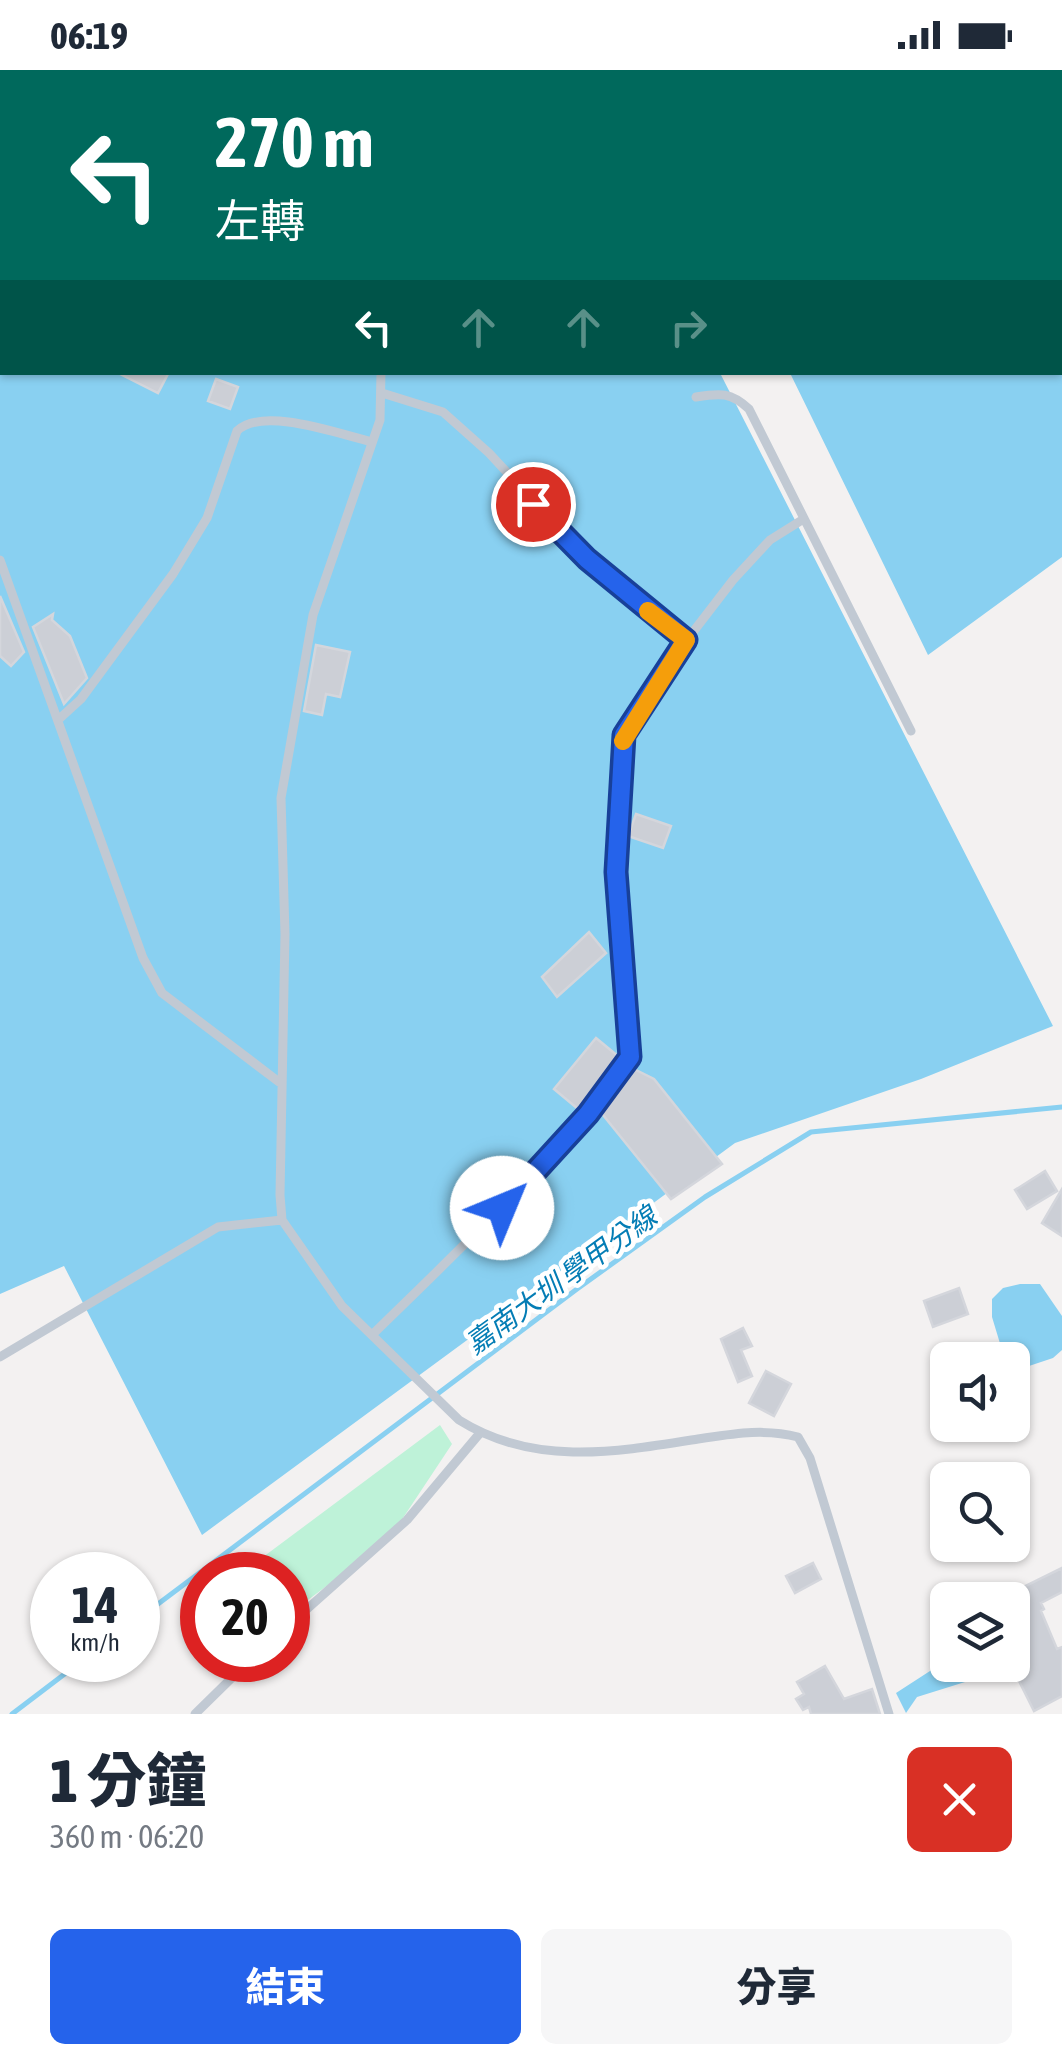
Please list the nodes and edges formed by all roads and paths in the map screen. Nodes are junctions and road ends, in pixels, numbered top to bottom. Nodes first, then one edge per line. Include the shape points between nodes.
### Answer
1 (380, 375) edge
2 (382, 393) junction
3 (696, 397) dead end
4 (372, 442) junction
5 (802, 520) junction
6 (0, 560) edge
7 (686, 640) junction
8 (58, 720) junction
9 (911, 731) dead end
10 (279, 1082) junction
11 (282, 1220) junction
12 (372, 1335) junction
13 (0, 1357) edge
14 (480, 1433) junction
15 (310, 1606) edge
16 (228, 1682) edge
17 (195, 1714) edge
18 (889, 1714) edge

1 - 2 lane
2 - 4 lane
2 - 7 lane via 443,412 587,559
3 - 5 lane via 722,392 749,409
4 - 8 lane via 268,418 245,422 207,518 173,574 81,699
4 - 10 lane via 313,615 281,798 286,934
5 - 7 lane via 770,540
5 - 9 lane
6 - 8 lane
7 - 12 lane via 624,735 616,872 630,1057 528,1182
8 - 10 lane via 143,958 162,993
10 - 11 lane
11 - 12 lane via 310,1266
11 - 13 lane via 218,1227
12 - 14 lane
14 - 15 lane via 407,1520
14 - 18 lane via 534,1450 600,1454 748,1432 798,1437
16 - 17 lane

